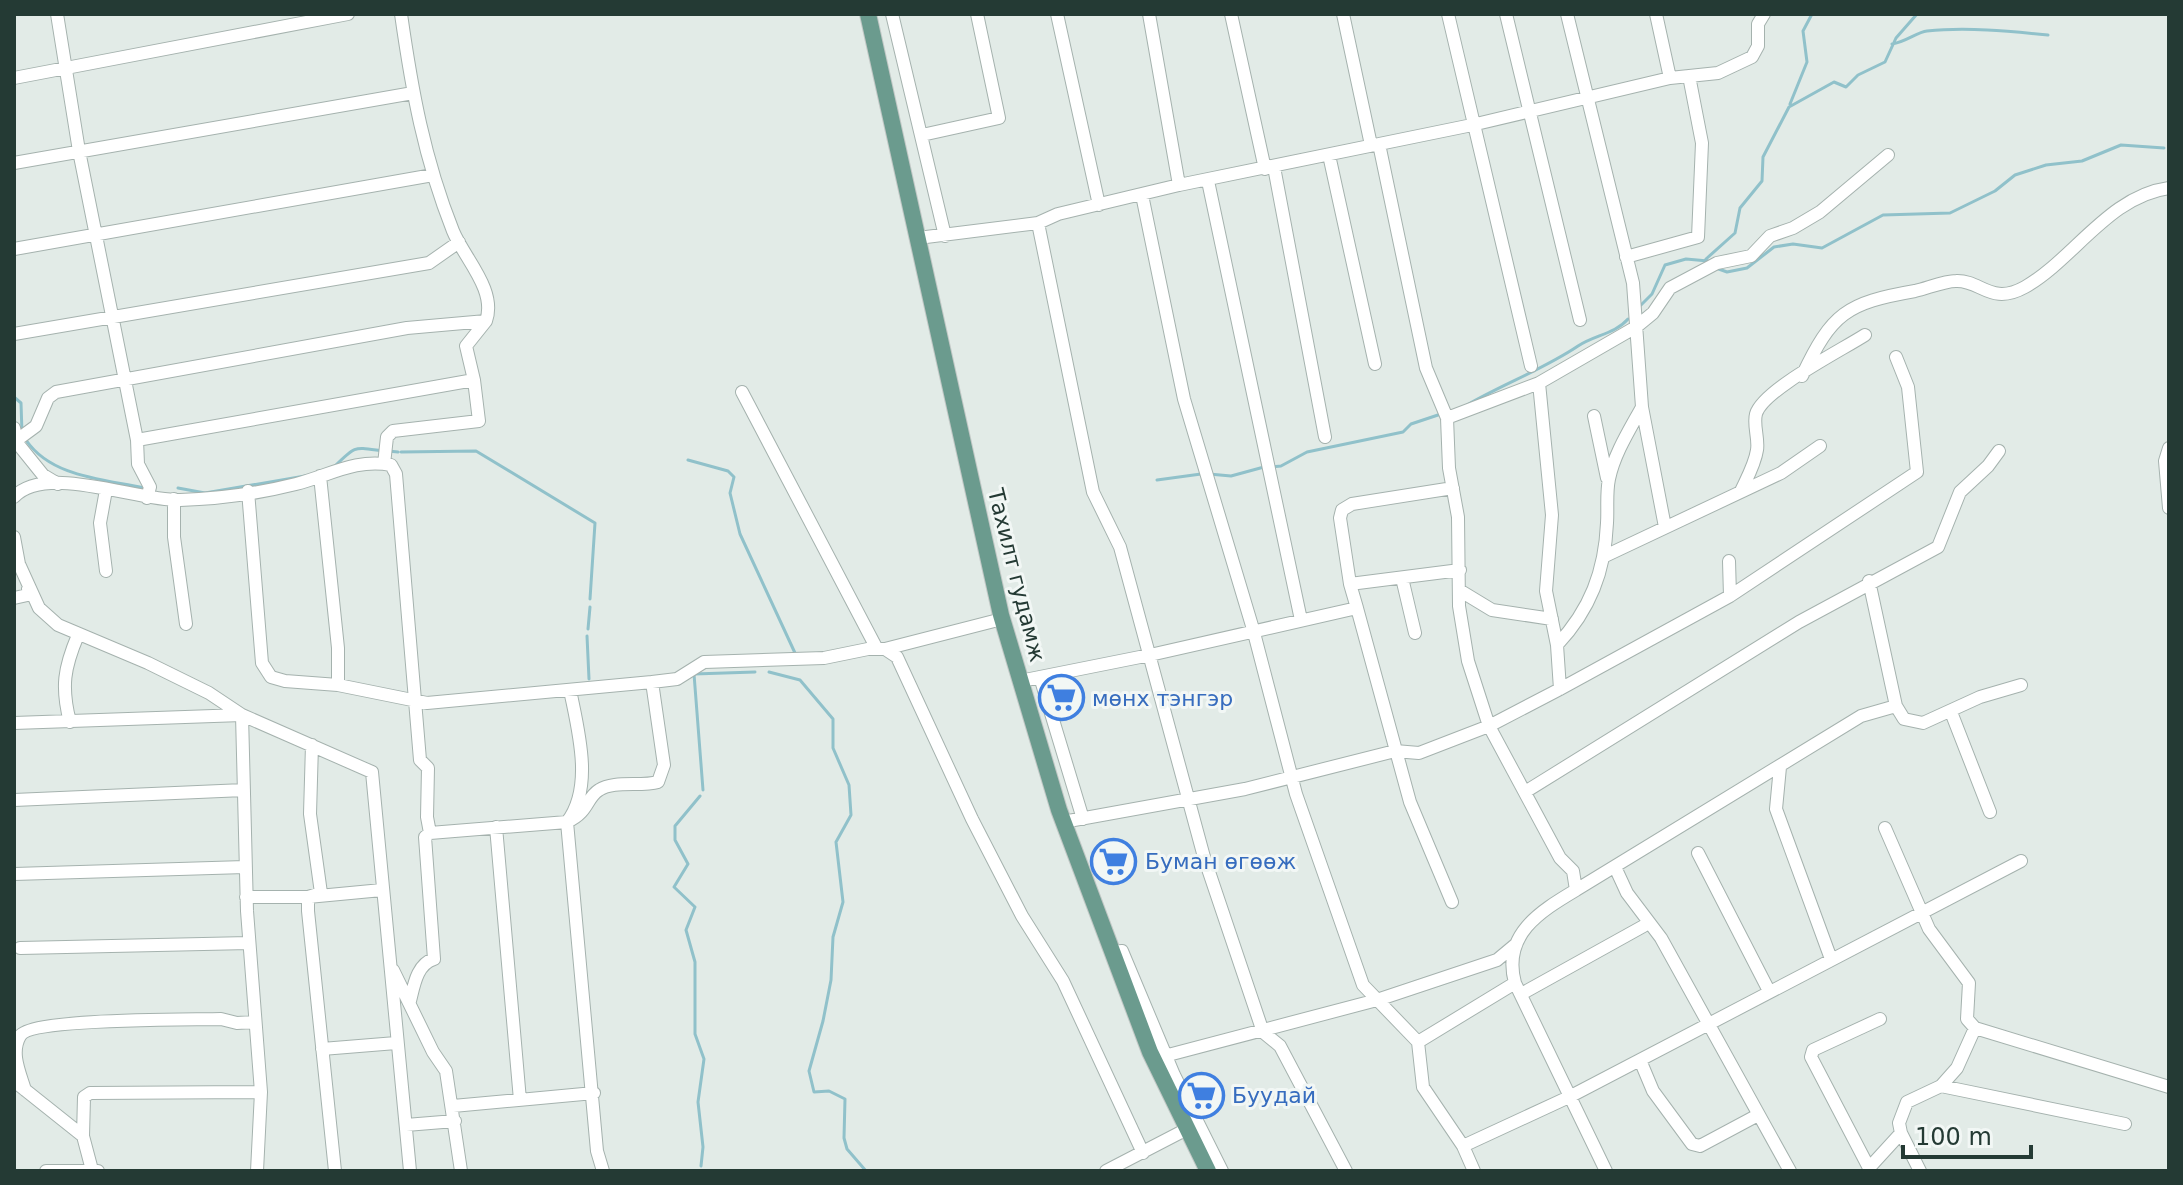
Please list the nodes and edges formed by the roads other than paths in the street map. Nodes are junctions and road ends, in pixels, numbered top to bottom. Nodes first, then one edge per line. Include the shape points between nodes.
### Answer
1 (57, 14) edge
2 (348, 14) edge
3 (401, 14) edge
4 (868, 14) edge
5 (892, 14) edge
6 (977, 14) edge
7 (1057, 14) edge
8 (1149, 14) edge
9 (1231, 14) edge
10 (1343, 14) edge
11 (1448, 14) edge
12 (1506, 14) edge
13 (1567, 14) edge
14 (1656, 14) edge
15 (1764, 14) edge
16 (65, 69) junction
17 (1689, 76) junction
18 (14, 78) edge
19 (1670, 78) junction
20 (413, 93) junction
21 (1586, 98) junction
22 (1527, 112) junction
23 (1472, 125) junction
24 (922, 135) junction
25 (1375, 145) junction
26 (79, 151) junction
27 (1329, 155) junction
28 (1888, 155) dead end
29 (14, 163) edge
30 (1269, 168) junction
31 (433, 175) junction
32 (1208, 181) junction
33 (1179, 185) junction
34 (2167, 186) edge
35 (1142, 195) junction
36 (1099, 205) junction
37 (1038, 223) junction
38 (95, 234) junction
39 (945, 236) junction
40 (918, 238) junction
41 (459, 242) junction
42 (14, 249) edge
43 (1626, 257) junction
44 (111, 319) junction
45 (1580, 320) dead end
46 (486, 321) junction
47 (1636, 327) junction
48 (14, 334) edge
49 (1865, 335) dead end
50 (1896, 357) dead end
51 (1375, 364) dead end
52 (1531, 366) dead end
53 (1802, 376) junction
54 (474, 380) junction
55 (123, 381) junction
56 (1539, 383) junction
57 (742, 392) dead end
58 (1642, 407) junction
59 (1594, 416) dead end
60 (1447, 418) junction
61 (15, 436) edge
62 (1325, 437) dead end
63 (137, 440) junction
64 (1820, 446) dead end
65 (2169, 448) edge
66 (1999, 451) dead end
67 (384, 464) junction
68 (320, 476) junction
69 (1608, 481) junction
70 (58, 484) junction
71 (1453, 488) junction
72 (106, 490) junction
73 (248, 491) junction
74 (1741, 491) junction
75 (14, 497) edge
76 (147, 498) junction
77 (174, 499) junction
78 (2169, 508) edge
79 (1665, 527) junction
80 (15, 540) edge
81 (1605, 556) junction
82 (14, 559) edge
83 (1729, 561) dead end
84 (1460, 570) junction
85 (106, 571) dead end
86 (14, 574) edge
87 (1402, 578) junction
88 (1869, 581) junction
89 (1350, 584) junction
90 (1459, 590) junction
91 (32, 594) junction
92 (1730, 596) junction
93 (14, 598) edge
94 (1357, 608) junction
95 (1002, 619) junction
96 (1552, 619) junction
97 (1301, 620) junction
98 (186, 624) dead end
99 (1253, 629) junction
100 (1415, 633) dead end
101 (78, 635) junction
102 (1557, 645) junction
103 (881, 649) junction
104 (1150, 655) junction
105 (1040, 677) junction
106 (1020, 681) junction
107 (652, 682) junction
108 (338, 685) junction
109 (2021, 685) dead end
110 (1560, 689) junction
111 (570, 690) junction
112 (414, 697) junction
113 (1896, 706) junction
114 (1951, 712) junction
115 (242, 715) junction
116 (70, 722) junction
117 (14, 723) edge
118 (1489, 726) junction
119 (312, 745) junction
120 (1395, 751) junction
121 (1780, 767) junction
122 (1292, 775) junction
123 (244, 790) junction
124 (1525, 792) junction
125 (1188, 799) junction
126 (14, 800) edge
127 (1990, 812) dead end
128 (1083, 819) junction
129 (567, 822) junction
130 (1063, 822) junction
131 (496, 827) junction
132 (1885, 828) dead end
133 (430, 833) junction
134 (1698, 853) dead end
135 (2021, 861) dead end
136 (245, 867) junction
137 (1615, 867) junction
138 (14, 874) edge
139 (382, 890) junction
140 (1576, 890) junction
141 (246, 897) junction
142 (308, 897) junction
143 (1452, 902) dead end
144 (1923, 912) junction
145 (1649, 923) junction
146 (249, 943) junction
147 (1515, 945) junction
148 (20, 948) dead end
149 (1831, 959) junction
150 (391, 967) junction
151 (1519, 988) junction
152 (1769, 991) junction
153 (1377, 1000) junction
154 (410, 1001) junction
155 (1880, 1019) dead end
156 (254, 1022) junction
157 (1707, 1023) junction
158 (1975, 1028) junction
159 (1263, 1032) junction
160 (16, 1038) edge
161 (1418, 1042) junction
162 (396, 1043) junction
163 (322, 1049) junction
164 (1159, 1057) junction
165 (1640, 1060) junction
166 (14, 1080) edge
167 (1941, 1086) junction
168 (2169, 1087) edge
169 (25, 1090) junction
170 (261, 1092) junction
171 (594, 1093) junction
172 (1569, 1097) junction
173 (520, 1100) junction
174 (453, 1106) junction
175 (1758, 1115) junction
176 (455, 1121) junction
177 (2125, 1124) dead end
178 (406, 1125) junction
179 (1187, 1129) junction
180 (1901, 1133) junction
181 (83, 1136) junction
182 (1463, 1146) junction
183 (1143, 1153) junction
184 (92, 1170) edge
185 (1868, 1170) edge
186 (46, 1171) edge
187 (99, 1171) edge
188 (257, 1171) edge
189 (335, 1171) edge
190 (410, 1171) edge
191 (461, 1171) edge
192 (603, 1171) edge
193 (1106, 1171) edge
194 (1208, 1171) edge
195 (1222, 1171) edge
196 (1346, 1171) edge
197 (1474, 1171) edge
198 (1606, 1171) edge
199 (1790, 1171) edge
200 (1920, 1171) edge

1 - 16 street
2 - 16 street
3 - 20 street
4 - 40 main road, Тахилт гудамж
5 - 24 street
6 - 24 street via 999,118
7 - 36 street
8 - 33 street
9 - 30 street
10 - 25 street
11 - 23 street
12 - 22 street
13 - 21 street
14 - 19 street
15 - 17 street via 1752,57 1718,73
16 - 18 street
16 - 26 street
17 - 19 street
17 - 43 street via 1702,143 1698,237
19 - 21 street
20 - 26 street
20 - 31 street
21 - 22 street
21 - 43 street
22 - 23 street
22 - 45 street
23 - 25 street
23 - 52 street
24 - 39 street
25 - 27 street
25 - 60 street via 1426,368
26 - 29 street
26 - 38 street
27 - 30 street
27 - 51 street
28 - 47 street via 1820,212 1770,236 1751,256 1717,263 1670,288
30 - 32 street
30 - 62 street
31 - 38 street
31 - 41 street
32 - 33 street
32 - 97 street
33 - 35 street
34 - 53 street via 2094,227 2058,265 2022,289 1992,295 1958,280 1880,297 1843,312 1820,337
35 - 36 street
35 - 99 street via 1184,399
36 - 37 street
37 - 39 street
37 - 104 street via 1093,492 1120,547
38 - 42 street
38 - 44 street
39 - 40 street
40 - 95 main road, Тахилт гудамж
41 - 44 street via 429,263
41 - 46 street via 489,303
43 - 47 street
44 - 48 street
44 - 55 street
46 - 54 street via 466,346
46 - 55 street via 407,328
47 - 56 street
47 - 58 street
49 - 53 street
50 - 92 street via 1908,387 1917,472
53 - 74 street via 1776,387 1763,400 1756,415 1757,450
54 - 63 street
54 - 67 street via 479,421 393,431 387,437
55 - 61 street via 56,392 36,426
55 - 63 street
56 - 60 street
56 - 96 street via 1552,515 1546,591
57 - 103 street
58 - 69 street
58 - 79 street
59 - 69 street
60 - 71 street
61 - 70 street via 43,475
63 - 76 street via 138,464 150,487
64 - 74 street via 1781,473
65 - 78 street
66 - 88 street via 1960,492 1938,547
67 - 68 street
67 - 112 street via 396,474
68 - 73 street
68 - 108 street
69 - 81 street
70 - 72 street
70 - 75 street via 36,484
71 - 84 street
71 - 89 street via 1342,510
72 - 76 street
72 - 85 street via 100,523
73 - 77 street
73 - 108 street via 264,670 285,681
74 - 79 street
76 - 77 street
77 - 98 street
79 - 81 street
80 - 82 street
80 - 91 street
81 - 102 street via 1587,609
83 - 92 street
84 - 87 street
84 - 90 street
86 - 91 street
87 - 89 street
87 - 100 street
88 - 113 street
88 - 124 street
89 - 94 street
90 - 96 street via 1492,610
90 - 118 street via 1468,661
91 - 93 street
91 - 101 street via 51,620
92 - 110 street
94 - 97 street
94 - 120 street
95 - 103 street
95 - 106 main road, Тахилт гудамж
96 - 102 street
97 - 99 street
99 - 104 street
99 - 122 street
101 - 115 street via 160,669
101 - 116 street via 62,693
102 - 110 street
103 - 107 street via 824,658 704,662 677,679
103 - 183 street via 897,657 985,845 1063,981
104 - 105 street
104 - 125 street
105 - 106 street
105 - 128 street
106 - 130 main road, Тахилт гудамж
107 - 111 street
107 - 129 street via 662,778 653,784 598,790 584,812
108 - 112 street
109 - 114 street
110 - 118 street
111 - 112 street via 427,703
111 - 129 street via 581,785 576,810
112 - 133 street via 420,760 428,768
113 - 114 street via 1904,719 1923,723
113 - 121 street via 1861,716
114 - 127 street
115 - 116 street
115 - 119 street
115 - 123 street
116 - 117 street
118 - 120 street via 1419,753
118 - 124 street
119 - 139 street via 372,772
119 - 142 street via 310,814 321,893
120 - 122 street
120 - 143 street
121 - 137 street
121 - 149 street via 1776,809
122 - 125 street
122 - 153 street via 1363,985
123 - 126 street
123 - 136 street
124 - 140 street via 1560,858 1573,871
125 - 128 street
125 - 159 street
128 - 130 street
129 - 131 street
129 - 171 street
130 - 164 main road, Тахилт гудамж
131 - 133 street
131 - 173 street
132 - 144 street
133 - 154 street via 423,843 434,959 419,970
134 - 152 street
135 - 144 street
136 - 138 street
136 - 141 street
137 - 140 street
137 - 145 street
139 - 142 street
139 - 150 street
140 - 147 street via 1534,916
141 - 142 street
141 - 146 street
142 - 163 street
144 - 149 street
144 - 158 street via 1929,929 1969,983 1967,1019
145 - 151 street
145 - 157 street
146 - 148 street
146 - 156 street
147 - 151 street via 1511,967
147 - 153 street via 1497,960
149 - 152 street
150 - 154 street
150 - 162 street
151 - 161 street
151 - 172 street
152 - 157 street
153 - 159 street
153 - 161 street
154 - 174 street via 446,1071
155 - 185 street via 1823,1044 1811,1057
156 - 160 street via 55,1024 26,1030
156 - 170 street
157 - 165 street
157 - 175 street
158 - 167 street via 1957,1068
158 - 168 street
159 - 164 street
159 - 196 street via 1280,1046
160 - 169 street
161 - 182 street via 1423,1087
162 - 163 street
162 - 178 street
163 - 189 street
164 - 179 main road, Тахилт гудамж
164 - 195 street
165 - 172 street
165 - 175 street via 1653,1091 1692,1144 1700,1146
166 - 169 street
167 - 177 street
167 - 180 street via 1907,1102
169 - 181 street
170 - 181 street via 90,1093 82,1104
170 - 188 street
171 - 173 street
171 - 192 street
172 - 182 street
172 - 198 street
173 - 174 street
174 - 176 street
175 - 199 street
176 - 178 street
176 - 191 street
178 - 190 street
179 - 183 street
179 - 194 main road, Тахилт гудамж
180 - 185 street
180 - 200 street
181 - 184 street
182 - 197 street
183 - 193 street
184 - 186 street
184 - 187 street

